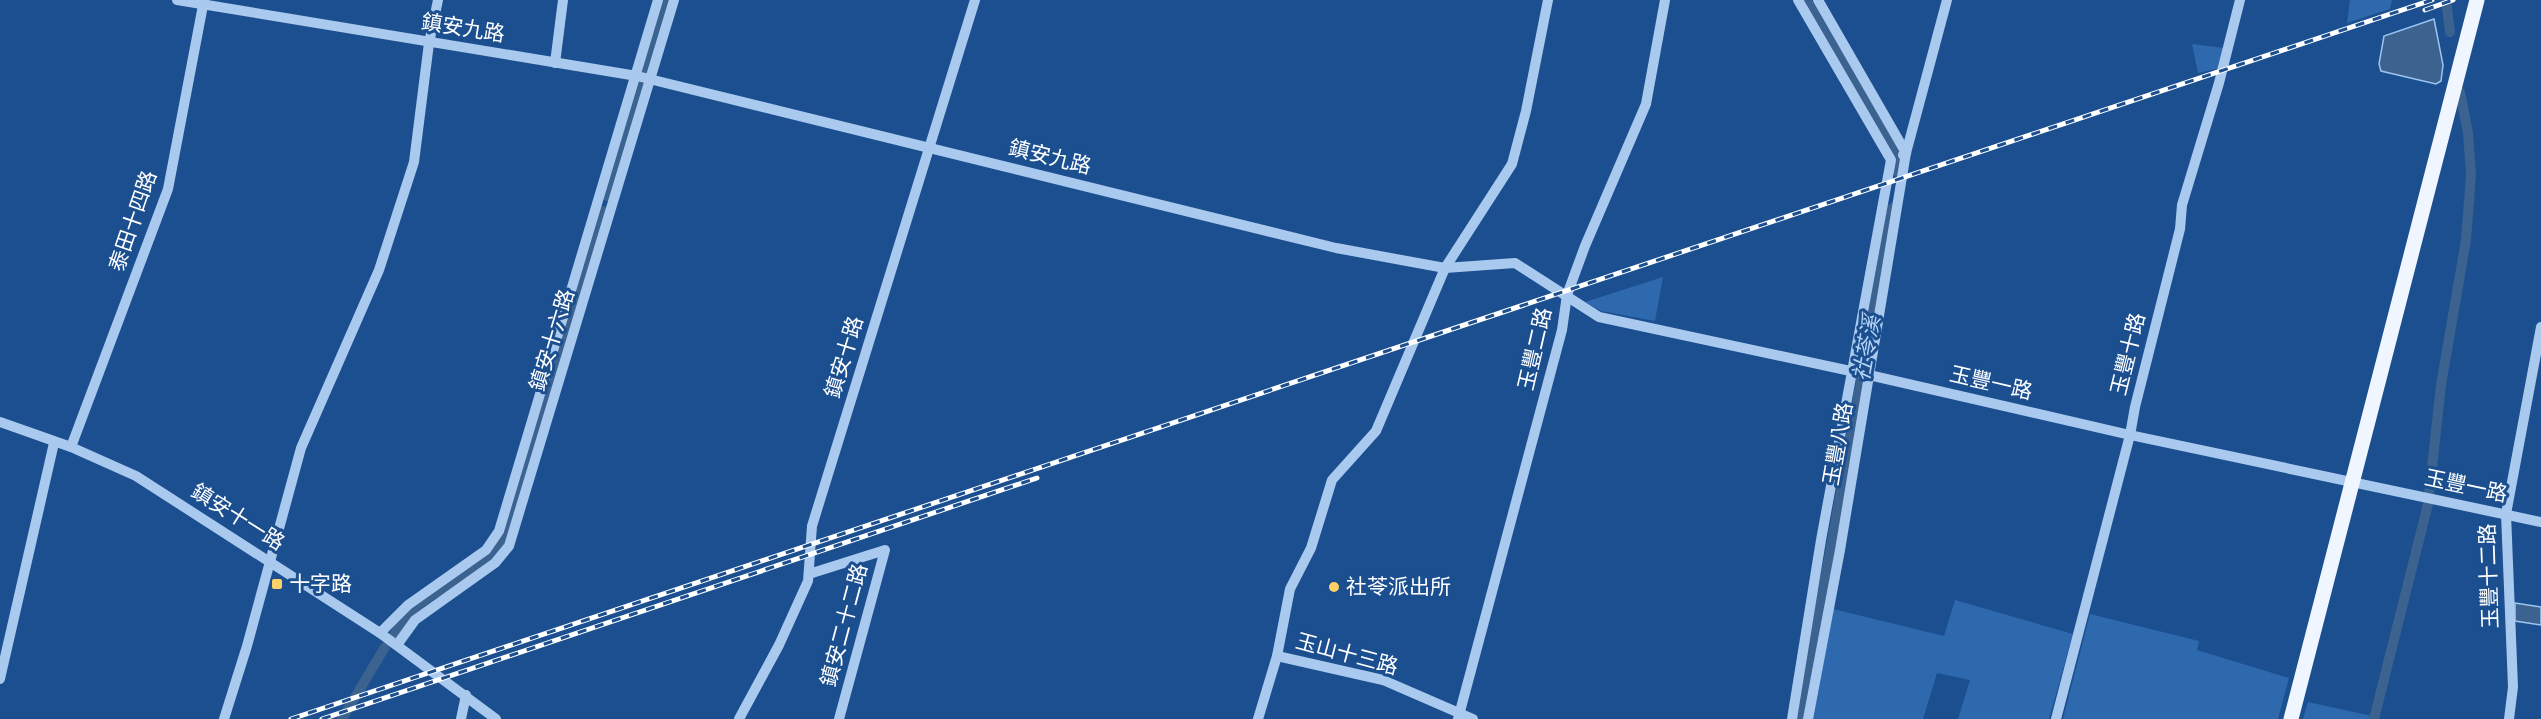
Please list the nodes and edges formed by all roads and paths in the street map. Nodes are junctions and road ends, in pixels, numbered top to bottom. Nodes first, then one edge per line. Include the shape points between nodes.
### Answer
1 (177, 0) edge
2 (438, 0) edge
3 (563, 0) edge
4 (658, 0) edge
5 (674, 0) edge
6 (975, 0) edge
7 (1548, 0) edge
8 (1665, 0) edge
9 (1798, 0) edge
10 (1818, 0) edge
11 (1947, 0) edge
12 (2240, 0) edge
13 (2477, 0) edge
14 (204, 2) edge
15 (429, 43) junction
16 (555, 63) junction
17 (644, 78) junction
18 (930, 148) junction
19 (1899, 157) junction
20 (1445, 268) junction
21 (1567, 295) junction
22 (2541, 327) edge
23 (1861, 373) junction
24 (0, 422) edge
25 (2130, 435) junction
26 (54, 443) junction
27 (70, 447) junction
28 (2352, 484) junction
29 (2506, 514) junction
30 (2541, 522) edge
31 (270, 560) junction
32 (809, 574) junction
33 (380, 633) junction
34 (397, 645) junction
35 (1277, 656) junction
36 (0, 679) edge
37 (466, 695) junction
38 (1460, 717) edge
39 (224, 719) edge
40 (461, 719) edge
41 (496, 719) edge
42 (739, 719) edge
43 (839, 719) edge
44 (1258, 719) edge
45 (1473, 719) edge
46 (1792, 719) edge
47 (1808, 719) edge
48 (2056, 719) edge
49 (2291, 719) edge
50 (2509, 719) edge

1 - 14 street, 鎮安九路
2 - 15 street
3 - 16 street
4 - 17 street
5 - 17 street, 鎮安十六路
6 - 18 street, 鎮安十路
7 - 20 street via 1512,164
8 - 21 street, 玉豐二路 via 1646,104
9 - 19 street
10 - 19 street
11 - 19 street, 玉豐八路
12 - 25 street, 玉豐十路 via 2182,205 2180,229
13 - 28 main road
14 - 15 street, 鎮安九路
14 - 27 street, 泰田十四路 via 168,189
15 - 16 street, 鎮安九路
15 - 31 street via 414,162 379,270 302,448
16 - 17 street, 鎮安九路
17 - 18 street, 鎮安九路
17 - 33 street via 499,531 486,550 408,605
17 - 34 street, 鎮安十六路 via 509,546 495,563 415,620
18 - 20 street, 鎮安九路 via 1336,248
18 - 32 street, 鎮安十路 via 812,526
19 - 23 street, 玉豐八路
19 - 23 street
20 - 21 street, 玉豐一路 via 1515,263
20 - 35 street via 1376,431 1332,480 1311,548 1290,589
21 - 23 street, 玉豐一路 via 1599,317
21 - 38 street, 玉豐二路 via 1562,330
22 - 29 street, 玉豐十二路
23 - 25 street, 玉豐一路
23 - 46 street via 1821,540
23 - 47 street, 玉豐八路
24 - 26 street, 鎮安十一路
25 - 28 street, 玉豐一路
25 - 48 street, 玉豐十路
26 - 27 street, 鎮安十一路
26 - 36 street
27 - 31 street, 鎮安十一路 via 136,476
28 - 29 street, 玉豐一路
28 - 49 main road
29 - 30 street, 玉豐一路
29 - 50 street, 玉豐十二路 via 2512,687
31 - 33 street, 鎮安十一路
31 - 39 street
32 - 42 street, 鎮安十路 via 779,645
32 - 43 street, 鎮安二十二路 via 885,550
33 - 34 street, 鎮安十一路
34 - 37 street, 鎮安十一路
35 - 38 street, 玉山十三路 via 1383,680
35 - 44 street
37 - 40 street
37 - 41 street, 鎮安十一路
38 - 45 street, 玉山十三路

